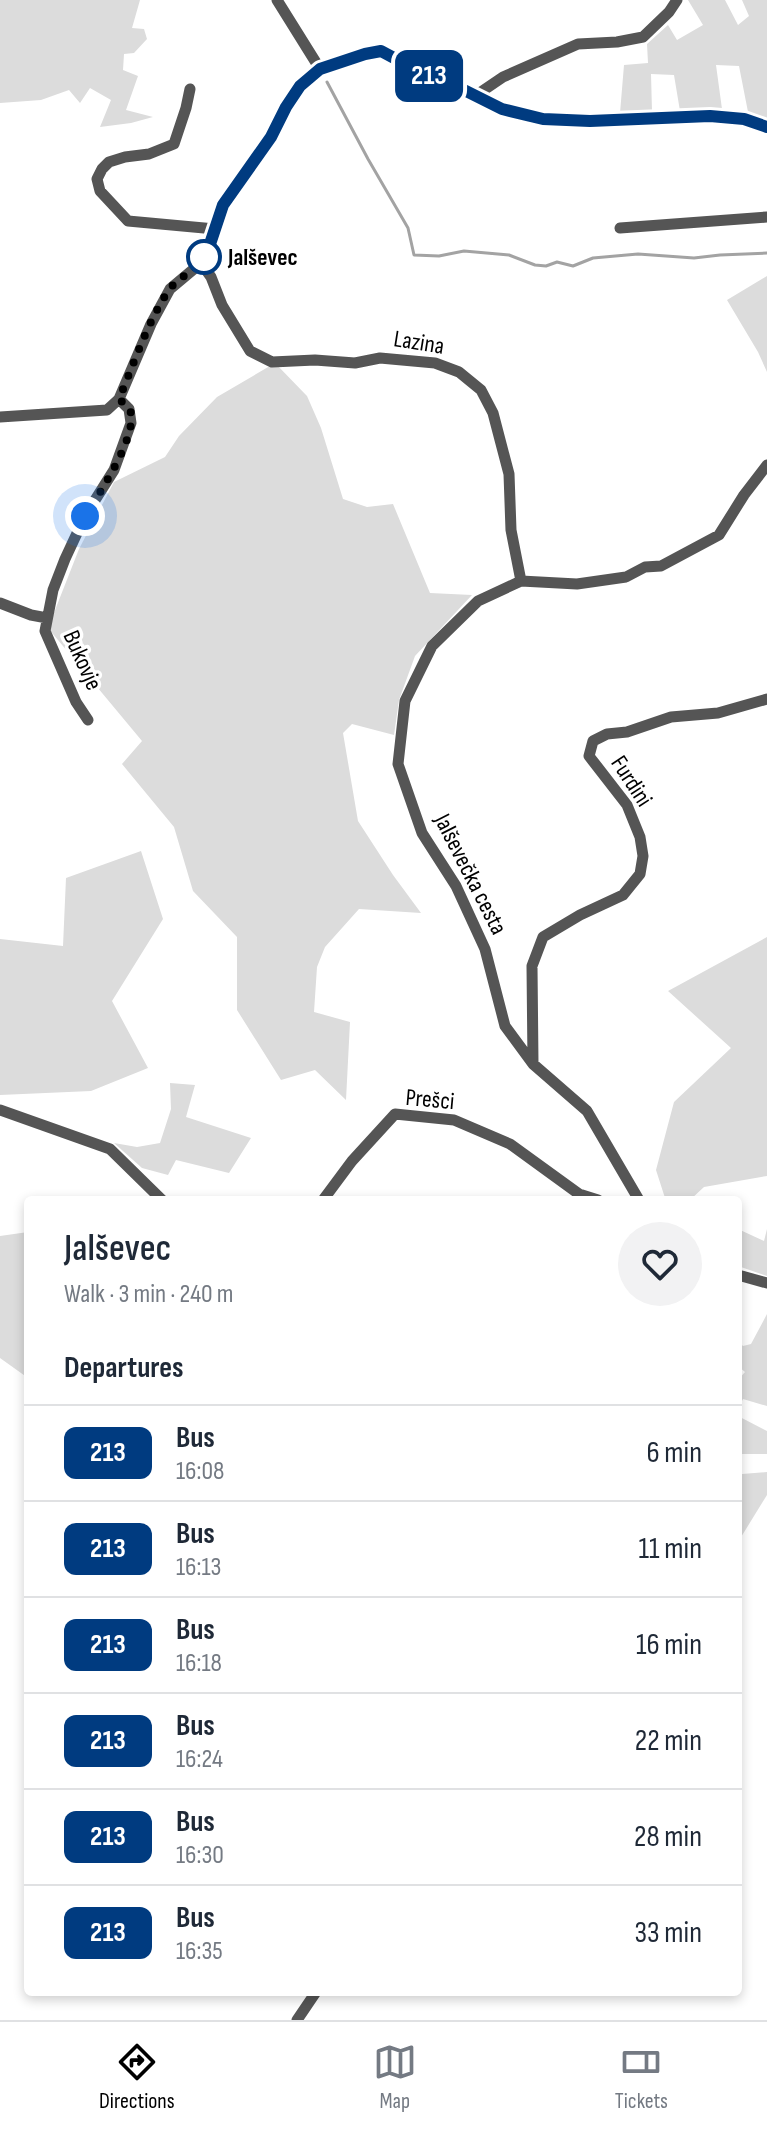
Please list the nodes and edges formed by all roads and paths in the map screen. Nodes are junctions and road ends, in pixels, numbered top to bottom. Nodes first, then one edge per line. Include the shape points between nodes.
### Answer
1 (277, 0) edge
2 (677, 0) edge
3 (320, 69) junction
4 (190, 89) dead end
5 (475, 96) junction
6 (767, 127) edge
7 (767, 217) edge
8 (620, 228) dead end
9 (215, 229) junction
10 (201, 263) junction
11 (119, 399) junction
12 (0, 417) edge
13 (767, 465) edge
14 (521, 581) junction
15 (0, 603) edge
16 (47, 618) junction
17 (767, 699) edge
18 (88, 720) dead end
19 (533, 1064) junction
20 (0, 1110) edge
21 (158, 1196) edge
22 (326, 1196) edge
23 (585, 1196) edge
24 (637, 1196) edge
25 (742, 1276) edge
26 (767, 1283) edge
27 (313, 1996) edge
28 (297, 2020) edge

1 - 3 street
2 - 5 street via 643,37 578,44 503,77
3 - 5 street via 381,51
3 - 9 street via 286,107 223,205
4 - 9 street via 174,144 109,162 97,179 100,191 128,221
5 - 6 street via 543,119 710,116
7 - 8 street
9 - 10 street
10 - 11 street via 170,289
10 - 14 street, Lazina via 250,351 272,362 355,363 380,358 435,363 459,372 481,390 493,413 509,474 511,530
11 - 12 street via 107,410
11 - 16 street, Bukovje via 129,409 131,423 114,470 65,559
13 - 14 street, Jalševečka cesta via 719,535 661,566 577,584
14 - 19 street, Jalševečka cesta via 478,601 432,646 405,701 398,764 422,833 456,886 485,949 505,1026
15 - 16 street
16 - 18 street, Bukovje via 45,631
17 - 19 street, Furdini via 718,713 671,717 593,741 589,756 627,805 640,837 640,874 623,895 543,937 532,966
19 - 24 street, Jalševečka cesta via 587,1111
20 - 21 street via 110,1149
22 - 23 street, Prešci via 395,1114 454,1120 510,1144
25 - 26 street
27 - 28 street

